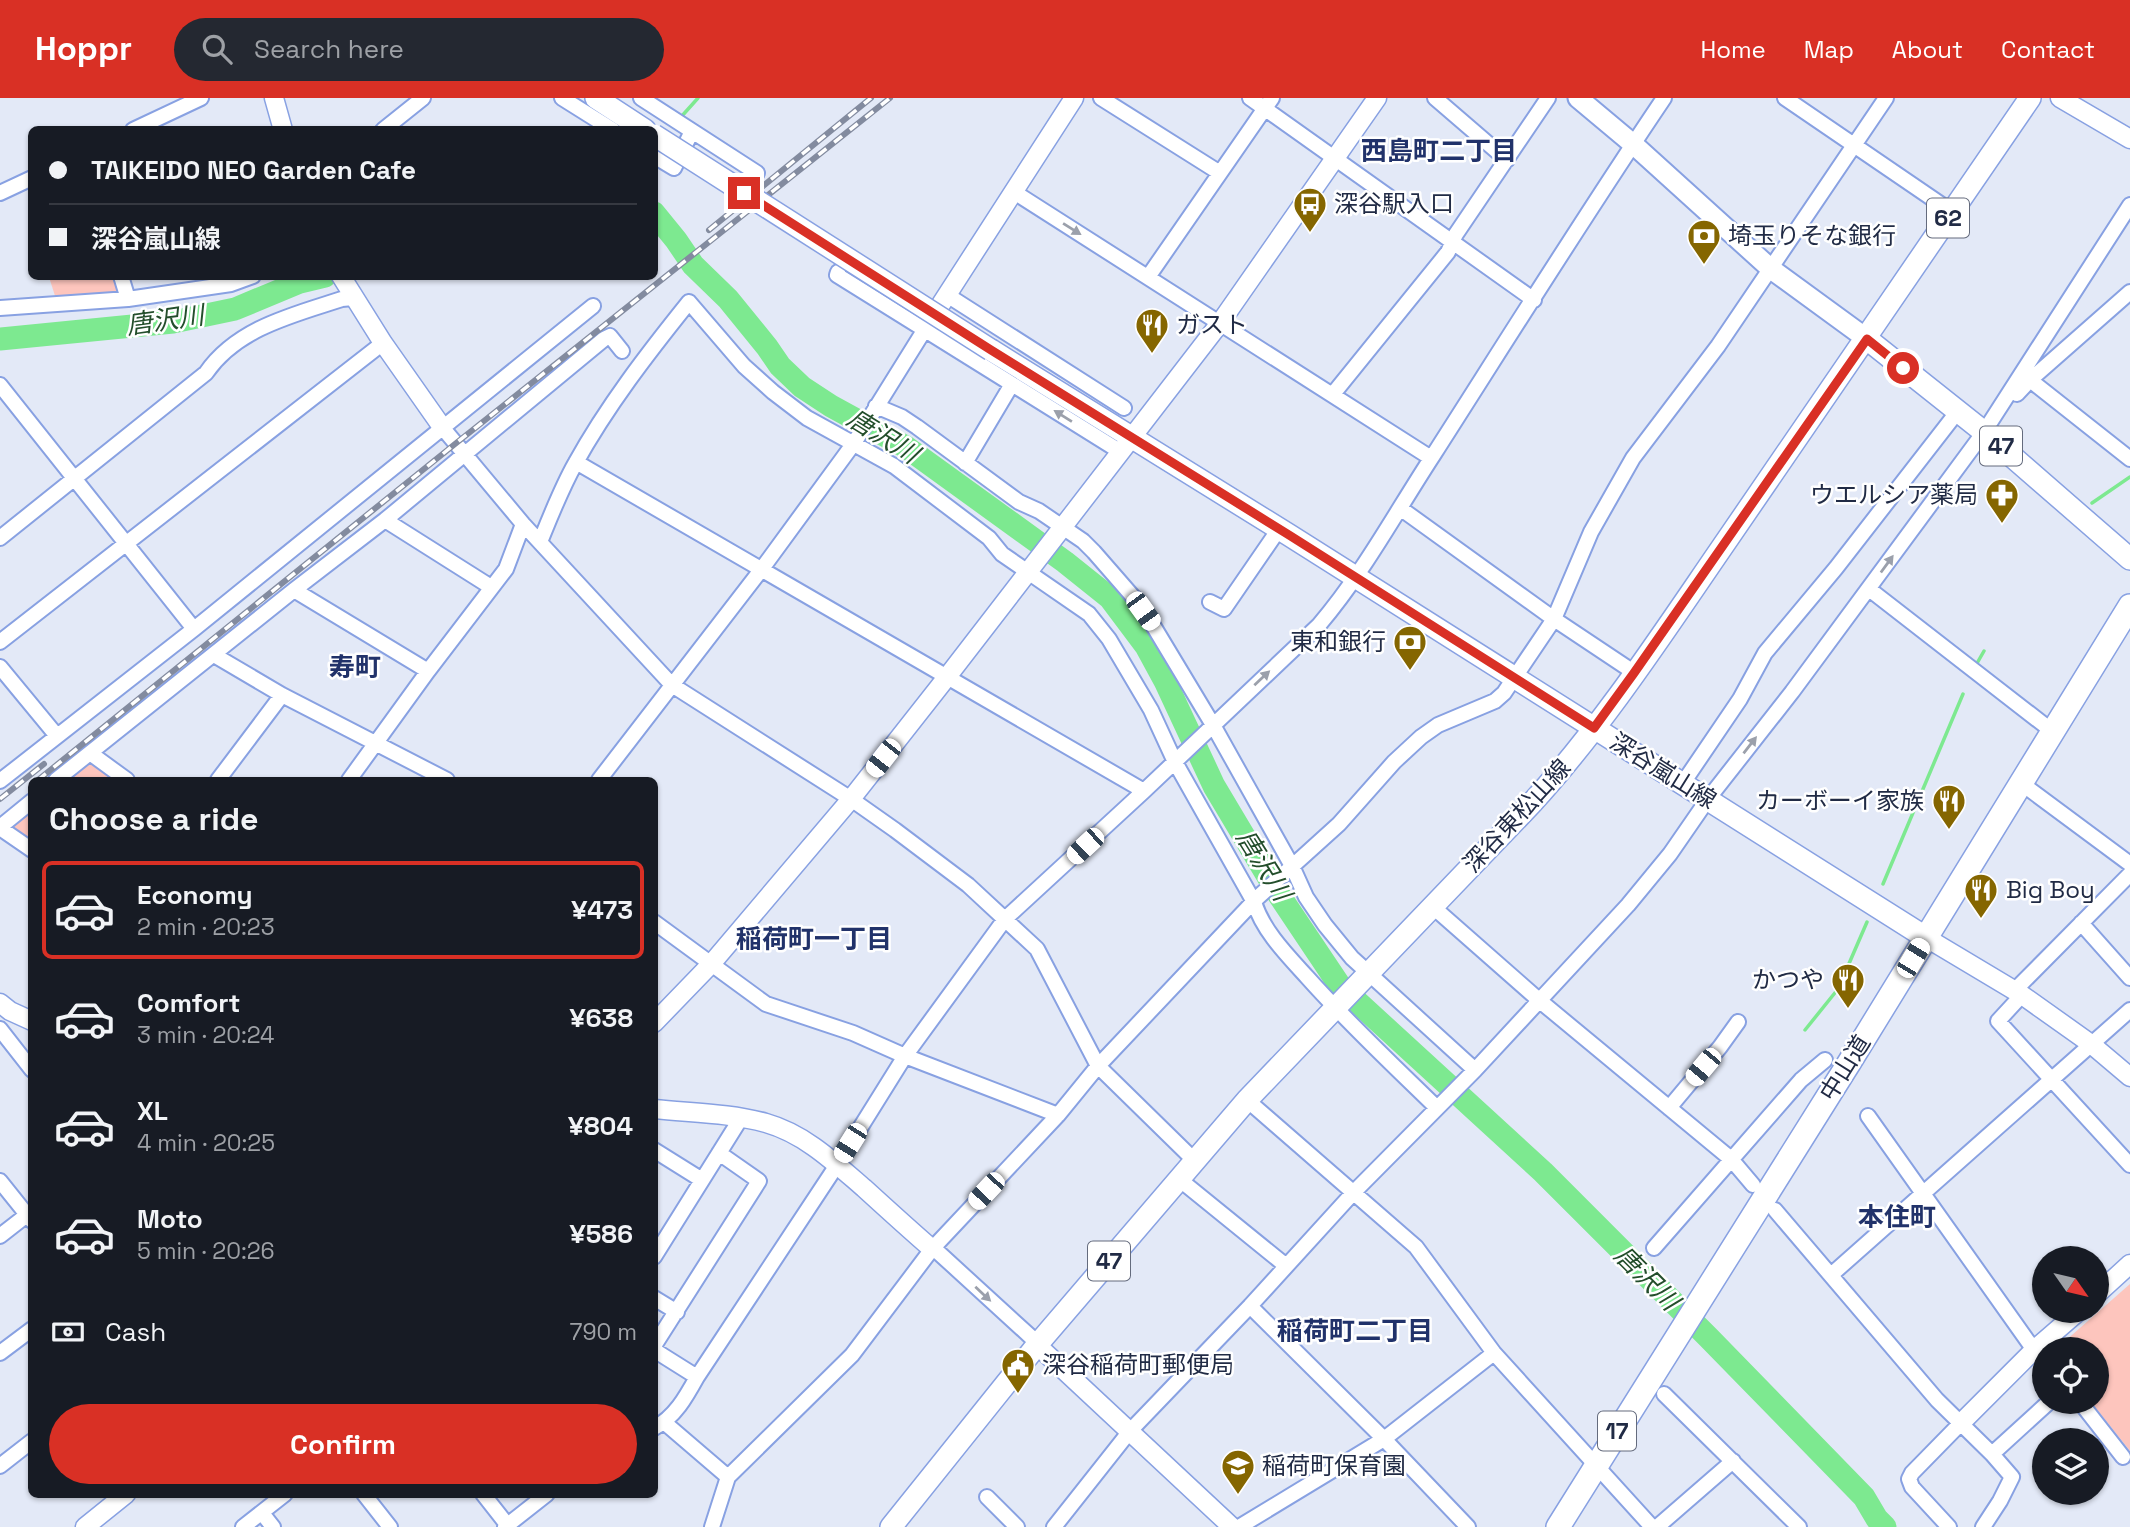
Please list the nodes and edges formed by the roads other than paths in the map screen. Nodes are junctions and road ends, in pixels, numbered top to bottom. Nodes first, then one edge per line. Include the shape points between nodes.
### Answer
1 (201, 98) edge
2 (274, 98) edge
3 (423, 98) edge
4 (562, 98) edge
5 (596, 98) edge
6 (641, 98) edge
7 (1074, 98) edge
8 (1101, 98) edge
9 (1250, 98) edge
10 (1377, 98) edge
11 (1435, 98) edge
12 (1548, 98) edge
13 (1578, 98) edge
14 (1664, 98) edge
15 (1786, 98) edge
16 (1886, 98) edge
17 (2031, 98) edge
18 (2060, 98) edge
19 (661, 103) edge
20 (1269, 103) edge
21 (142, 126) edge
22 (282, 126) edge
23 (388, 126) edge
24 (607, 126) edge
25 (639, 126) edge
26 (692, 131) junction
27 (658, 138) edge
28 (2130, 139) edge
29 (1633, 144) junction
30 (1854, 146) junction
31 (658, 158) edge
32 (1335, 159) junction
33 (1507, 160) junction
34 (757, 173) dead end
35 (1220, 173) junction
36 (28, 180) edge
37 (1014, 192) junction
38 (0, 193) edge
39 (2130, 205) edge
40 (1952, 212) junction
41 (1452, 243) junction
42 (1771, 269) junction
43 (838, 272) dead end
44 (1148, 277) junction
45 (122, 280) edge
46 (242, 280) edge
47 (348, 289) edge
48 (2130, 292) edge
49 (947, 295) junction
50 (128, 299) junction
51 (1534, 300) junction
52 (593, 306) dead end
53 (0, 308) edge
54 (1220, 323) junction
55 (925, 329) junction
56 (1867, 339) junction
57 (383, 343) junction
58 (622, 351) dead end
59 (2030, 380) junction
60 (1012, 384) junction
61 (0, 385) edge
62 (1334, 394) junction
63 (1124, 408) dead end
64 (875, 409) junction
65 (1958, 411) junction
66 (442, 427) junction
67 (1984, 432) junction
68 (855, 441) junction
69 (1127, 445) junction
70 (463, 454) junction
71 (1431, 458) junction
72 (2130, 459) edge
73 (576, 462) junction
74 (965, 463) junction
75 (72, 478) junction
76 (1400, 508) junction
77 (385, 520) junction
78 (523, 524) junction
79 (1062, 529) junction
80 (1279, 529) junction
81 (2, 532) edge
82 (540, 542) junction
83 (126, 545) junction
84 (2130, 559) edge
85 (761, 570) junction
86 (1030, 570) junction
87 (1357, 578) junction
88 (491, 587) junction
89 (1870, 589) junction
90 (294, 590) junction
91 (1210, 602) dead end
92 (2130, 606) edge
93 (1554, 619) junction
94 (194, 629) junction
95 (0, 642) edge
96 (214, 654) junction
97 (0, 667) edge
98 (428, 671) junction
99 (1634, 673) junction
100 (947, 677) junction
101 (1515, 678) junction
102 (672, 685) junction
103 (282, 695) junction
104 (1211, 726) junction
105 (1594, 728) junction
106 (2052, 732) junction
107 (57, 736) junction
108 (376, 745) junction
109 (90, 753) junction
110 (1177, 759) junction
111 (61, 777) edge
112 (123, 777) edge
113 (220, 777) edge
114 (351, 777) edge
115 (441, 777) edge
116 (601, 777) edge
117 (0, 781) edge
118 (1683, 783) junction
119 (2021, 783) junction
120 (1144, 791) junction
121 (851, 799) junction
122 (1708, 799) junction
123 (28, 804) edge
124 (0, 827) edge
125 (28, 847) edge
126 (2130, 864) edge
127 (1290, 868) junction
128 (2130, 874) edge
129 (1255, 901) junction
130 (1432, 906) junction
131 (1005, 919) junction
132 (2081, 923) junction
133 (658, 925) edge
134 (1925, 937) junction
135 (712, 963) junction
136 (1366, 974) junction
137 (2130, 978) edge
138 (2018, 993) junction
139 (1540, 1000) junction
140 (1336, 1006) junction
141 (2130, 1010) edge
142 (2, 1017) edge
143 (658, 1019) edge
144 (28, 1020) edge
145 (1738, 1022) dead end
146 (2091, 1044) junction
147 (905, 1056) junction
148 (1825, 1060) dead end
149 (28, 1063) edge
150 (1098, 1066) junction
151 (1473, 1072) junction
152 (2130, 1077) edge
153 (2052, 1079) junction
154 (1247, 1100) junction
155 (1439, 1106) junction
156 (1669, 1108) junction
157 (658, 1109) edge
158 (1058, 1115) junction
159 (1868, 1116) dead end
160 (741, 1118) junction
161 (658, 1152) edge
162 (719, 1153) junction
163 (1731, 1159) junction
164 (1194, 1160) junction
165 (837, 1165) junction
166 (2130, 1165) edge
167 (1179, 1178) junction
168 (702, 1180) junction
169 (0, 1181) edge
170 (1753, 1185) dead end
171 (1353, 1193) junction
172 (1924, 1195) junction
173 (1775, 1210) dead end
174 (28, 1213) edge
175 (28, 1216) edge
176 (0, 1236) edge
177 (1654, 1248) dead end
178 (932, 1249) junction
179 (658, 1251) edge
180 (2130, 1264) edge
181 (1285, 1265) junction
182 (1831, 1275) junction
183 (2109, 1283) edge
184 (658, 1300) edge
185 (1250, 1306) junction
186 (677, 1312) junction
187 (2067, 1323) edge
188 (28, 1332) edge
189 (2055, 1337) edge
190 (658, 1342) edge
191 (1037, 1345) junction
192 (2032, 1345) edge
193 (658, 1351) edge
194 (0, 1353) edge
195 (1494, 1353) junction
196 (2032, 1361) edge
197 (698, 1377) junction
198 (1664, 1394) dead end
199 (2036, 1414) edge
200 (2089, 1414) edge
201 (1960, 1424) junction
202 (660, 1425) edge
203 (1130, 1431) junction
204 (1384, 1439) junction
205 (28, 1444) edge
206 (1992, 1454) junction
207 (2123, 1457) dead end
208 (1732, 1461) junction
209 (0, 1466) edge
210 (1595, 1466) junction
211 (728, 1477) junction
212 (986, 1497) dead end
213 (121, 1498) edge
214 (280, 1498) edge
215 (367, 1498) edge
216 (486, 1498) edge
217 (542, 1498) edge
218 (262, 1513) junction
219 (507, 1526) edge
220 (1231, 1526) edge
221 (85, 1527) edge
222 (243, 1527) edge
223 (273, 1527) edge
224 (390, 1527) edge
225 (712, 1527) edge
226 (891, 1527) edge
227 (1017, 1527) edge
228 (1054, 1527) edge
229 (1468, 1527) edge
230 (1558, 1527) edge
231 (1654, 1527) edge
232 (1799, 1527) edge
233 (1949, 1527) edge
234 (1983, 1527) edge

1 - 21 street
2 - 22 street
3 - 23 street
4 - 24 street
5 - 25 main road
6 - 19 street
7 - 37 street
8 - 35 street
9 - 20 street
10 - 32 street
11 - 33 street
12 - 33 street
13 - 29 main road
14 - 29 street
15 - 30 street
16 - 30 street
17 - 40 main road, 62
18 - 28 street
19 - 26 street
20 - 32 street
20 - 35 street
26 - 31 street via 674,168
26 - 34 street
27 - 69 main road, 深谷嵐山線, bridge via 991,350
29 - 42 main road
29 - 51 street
30 - 40 street
30 - 42 street
32 - 41 street
32 - 54 street
33 - 41 street
35 - 44 street
36 - 38 street
37 -> 44 street
37 - 49 street
39 - 67 street
40 - 56 main road, 62
41 - 51 street
41 - 62 street
42 - 56 main road
42 - 93 street via 1633,458 1591,532
43 - 55 street
44 - 54 street
45 - 50 street
46 - 50 street
47 - 57 street
47 - 75 street via 342,299 271,322 234,343 206,373
48 - 59 street
49 - 55 street
49 - 63 street
50 - 53 street
51 - 71 street
52 - 66 street
54 - 62 street
54 - 69 street
55 - 60 street
55 - 64 street
56 - 65 main road, 47
56 - 99 main road, 深谷東松山線 / 47
57 - 66 street
57 - 83 street
58 - 70 street via 610,336 604,339
59 - 67 street
59 - 72 street
69 -> 60 street
60 - 74 street
61 - 75 street
62 - 71 street
64 - 68 street
64 - 74 street via 910,422
65 - 67 main road, 47
65 - 118 street via 1765,653
66 - 70 street
66 - 94 street
67 - 84 main road, 47
89 -> 67 street
68 - 73 street via 807,418 773,392 689,302 636,368
68 - 85 street
68 - 86 street via 989,538 1002,554
69 - 79 street
69 - 80 main road, 深谷嵐山線
70 - 77 street
70 - 78 street
71 - 76 street
73 - 82 street
73 - 85 street
74 - 79 street
75 - 81 street
75 - 83 street
76 - 87 street
76 - 93 street
77 - 88 street
77 - 90 street
78 - 82 street
78 - 88 street via 506,569
79 - 86 street
79 - 104 street via 1094,552 1135,599
80 - 87 main road, 深谷嵐山線
80 - 91 street via 1224,609
82 - 102 street
83 - 94 street
83 - 95 street
85 - 100 street
85 - 102 street
86 - 100 street
86 - 110 street via 1080,606 1110,639
87 - 101 main road, 深谷嵐山線
104 -> 87 street via 1319,625
88 - 98 street
89 - 106 street
122 -> 89 street
90 - 96 street
90 - 98 street
92 - 106 highway, 中山道 / 17
93 - 99 street
93 - 101 street
94 - 107 street
96 - 103 street
96 - 109 street
97 - 107 street
98 - 108 street
99 - 105 main road, 深谷東松山線 / 47
100 - 120 street
100 - 121 street
101 - 105 main road, 深谷嵐山線
101 - 127 street via 1495,701 1421,737 1339,824
102 - 116 street
102 - 121 street
103 - 108 street
103 - 113 street
104 - 110 street
104 - 127 street
105 - 118 main road, 深谷嵐山線
105 - 130 main road, 深谷東松山線 / 47 via 1554,779
106 - 119 highway, 中山道 / 17
107 - 117 street
108 - 114 street
108 - 115 street
109 - 111 street
109 - 112 street
110 - 120 street
110 - 129 street
118 - 122 main road, 深谷嵐山線
119 - 126 street
119 - 134 highway, 中山道 / 17
120 - 131 street
121 - 131 street via 968,885
121 - 135 street
122 - 134 main road, 深谷嵐山線
122 - 139 street via 1670,855
123 - 124 street
124 - 125 street
127 - 129 street
127 - 136 street via 1325,926
128 - 132 street
129 - 140 street via 1258,915 1284,952
129 - 150 street
130 - 136 main road, 深谷東松山線 / 47
130 - 139 street
131 - 147 street
131 - 150 street via 1038,949
132 - 137 street
132 - 138 street
133 - 135 street
134 - 138 street
134 - 210 highway, 中山道 / 17
135 - 143 street
135 - 147 street via 766,1004
136 - 140 main road, 47
136 - 151 street
138 - 146 street
138 - 153 street via 1998,1021
139 - 151 street
139 - 156 street
140 - 154 main road, 47
140 - 155 street
141 - 146 street
142 - 144 street
142 - 149 street
145 - 156 street
146 - 152 street
146 - 153 street
147 - 158 street
147 - 165 street
148 - 163 street via 1801,1080
150 - 158 street
150 - 164 street
151 - 155 street
153 - 166 street
153 - 172 street
154 - 164 main road, 47
154 - 171 street
155 - 171 street
156 - 163 street
157 - 160 street
158 - 178 street
159 - 172 street
160 - 162 street
160 - 165 street via 790,1132
161 - 168 street
162 - 168 street
162 - 186 street via 759,1181
163 - 170 street
163 - 177 street
164 - 167 main road, 47
165 - 178 street
165 - 197 street
167 - 181 street
167 - 191 main road, 47
168 - 179 street
169 - 174 street
171 - 181 street
171 - 195 street via 1416,1247
172 - 182 street
172 - 192 street
173 - 182 street
175 - 176 street
178 -> 191 street
178 - 211 street via 852,1355
180 - 183 street
181 - 185 street
182 - 201 street
184 - 186 street
185 - 203 street
185 - 204 street
186 - 190 street
187 - 189 street
188 - 194 street
191 - 203 street
191 - 226 main road, 47
193 - 197 street
195 - 204 street
195 - 210 street
196 - 201 street
197 - 202 street via 684,1401
198 - 208 street
199 - 206 street
200 - 207 street
201 - 206 street
201 - 233 street via 1909,1479
202 - 211 street
203 - 220 street
203 - 228 street
204 - 220 street
204 - 229 street
205 - 209 street
206 - 234 street via 2011,1477
208 - 231 street
208 - 232 street
210 - 230 highway, 中山道 / 17
210 - 231 street
211 - 225 street
212 - 227 street
213 - 221 street
214 - 218 street
215 - 224 street
216 - 219 street
217 - 219 street
218 - 222 street
218 - 223 street

